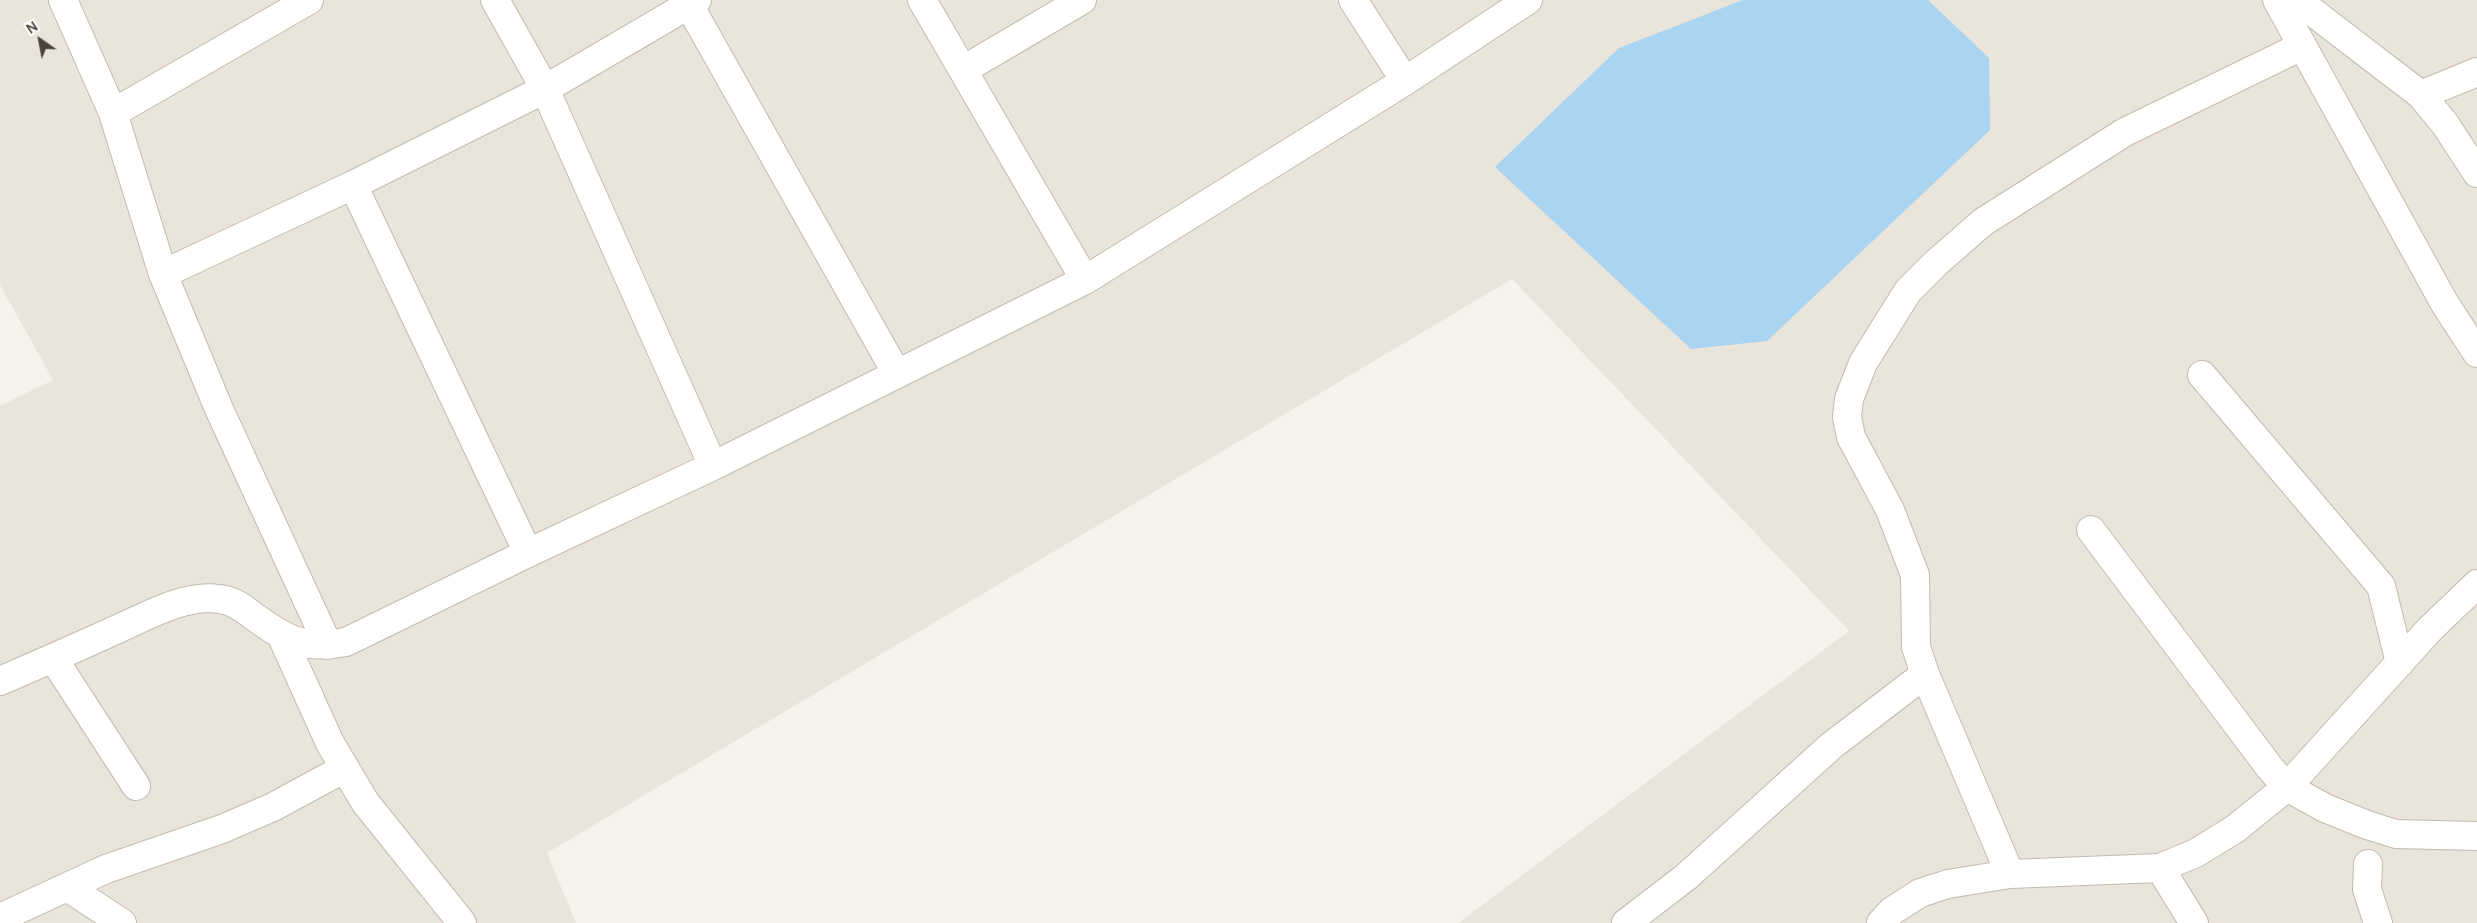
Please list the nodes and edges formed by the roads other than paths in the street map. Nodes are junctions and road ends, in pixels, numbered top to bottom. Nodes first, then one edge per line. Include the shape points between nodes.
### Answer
1 (63, 0) edge
2 (308, 0) edge
3 (495, 0) edge
4 (922, 0) edge
5 (1082, 0) edge
6 (1353, 0) edge
7 (1528, 0) edge
8 (2276, 0) edge
9 (2297, 0) edge
10 (693, 2) edge
11 (2302, 46) junction
12 (963, 70) junction
13 (2477, 72) edge
14 (1404, 81) junction
15 (545, 89) junction
16 (2421, 95) junction
17 (113, 113) junction
18 (2477, 173) edge
19 (353, 185) junction
20 (163, 274) junction
21 (1086, 280) junction
22 (2477, 353) edge
23 (897, 374) junction
24 (2202, 375) dead end
25 (713, 466) junction
26 (2091, 530) dead end
27 (528, 553) junction
28 (2477, 584) edge
29 (282, 637) junction
30 (328, 645) junction
31 (53, 658) junction
32 (2400, 663) junction
33 (1925, 674) junction
34 (0, 681) edge
35 (345, 768) junction
36 (136, 786) dead end
37 (2287, 787) junction
38 (2477, 836) edge
39 (2368, 864) dead end
40 (2160, 868) junction
41 (2010, 874) junction
42 (67, 887) junction
43 (0, 918) edge
44 (122, 923) edge
45 (462, 923) edge
46 (1626, 923) edge
47 (1881, 923) edge
48 (2194, 923) edge
49 (2378, 923) edge

1 - 17 street
2 - 17 street
3 - 15 street
4 - 12 street
5 - 12 street
6 - 14 street
7 - 14 street
8 - 11 street
9 - 16 street
10 - 15 street
10 - 23 street
11 - 22 street via 2446,304
11 - 33 street via 2124,132 1983,222 1908,291 1863,363 1849,399 1847,418 1851,437 1890,510 1915,575 1916,646
12 - 21 street
13 - 16 street
14 - 21 street
15 - 19 street
15 - 25 street
16 - 18 street via 2445,124
17 - 20 street
19 - 20 street
19 - 27 street
20 - 30 street via 219,409
21 - 23 street
23 - 25 street
24 - 32 street via 2381,586
25 - 27 street
26 - 37 street
27 - 30 street via 346,642
28 - 32 street
29 - 30 street via 304,645
29 - 31 street via 238,604 202,598 172,606
29 - 35 street via 330,743
31 - 34 street
31 - 36 street
32 - 37 street
33 - 41 street
33 - 46 street via 1830,746 1686,877
35 - 42 street via 273,807 222,829 106,869
35 - 45 street via 366,802
37 - 38 street via 2325,808 2396,834
37 - 40 street via 2235,829 2196,853
39 - 49 street via 2367,889
40 - 41 street
40 - 48 street
41 - 47 street via 1948,884 1920,893 1892,911
42 - 43 street
42 - 44 street

